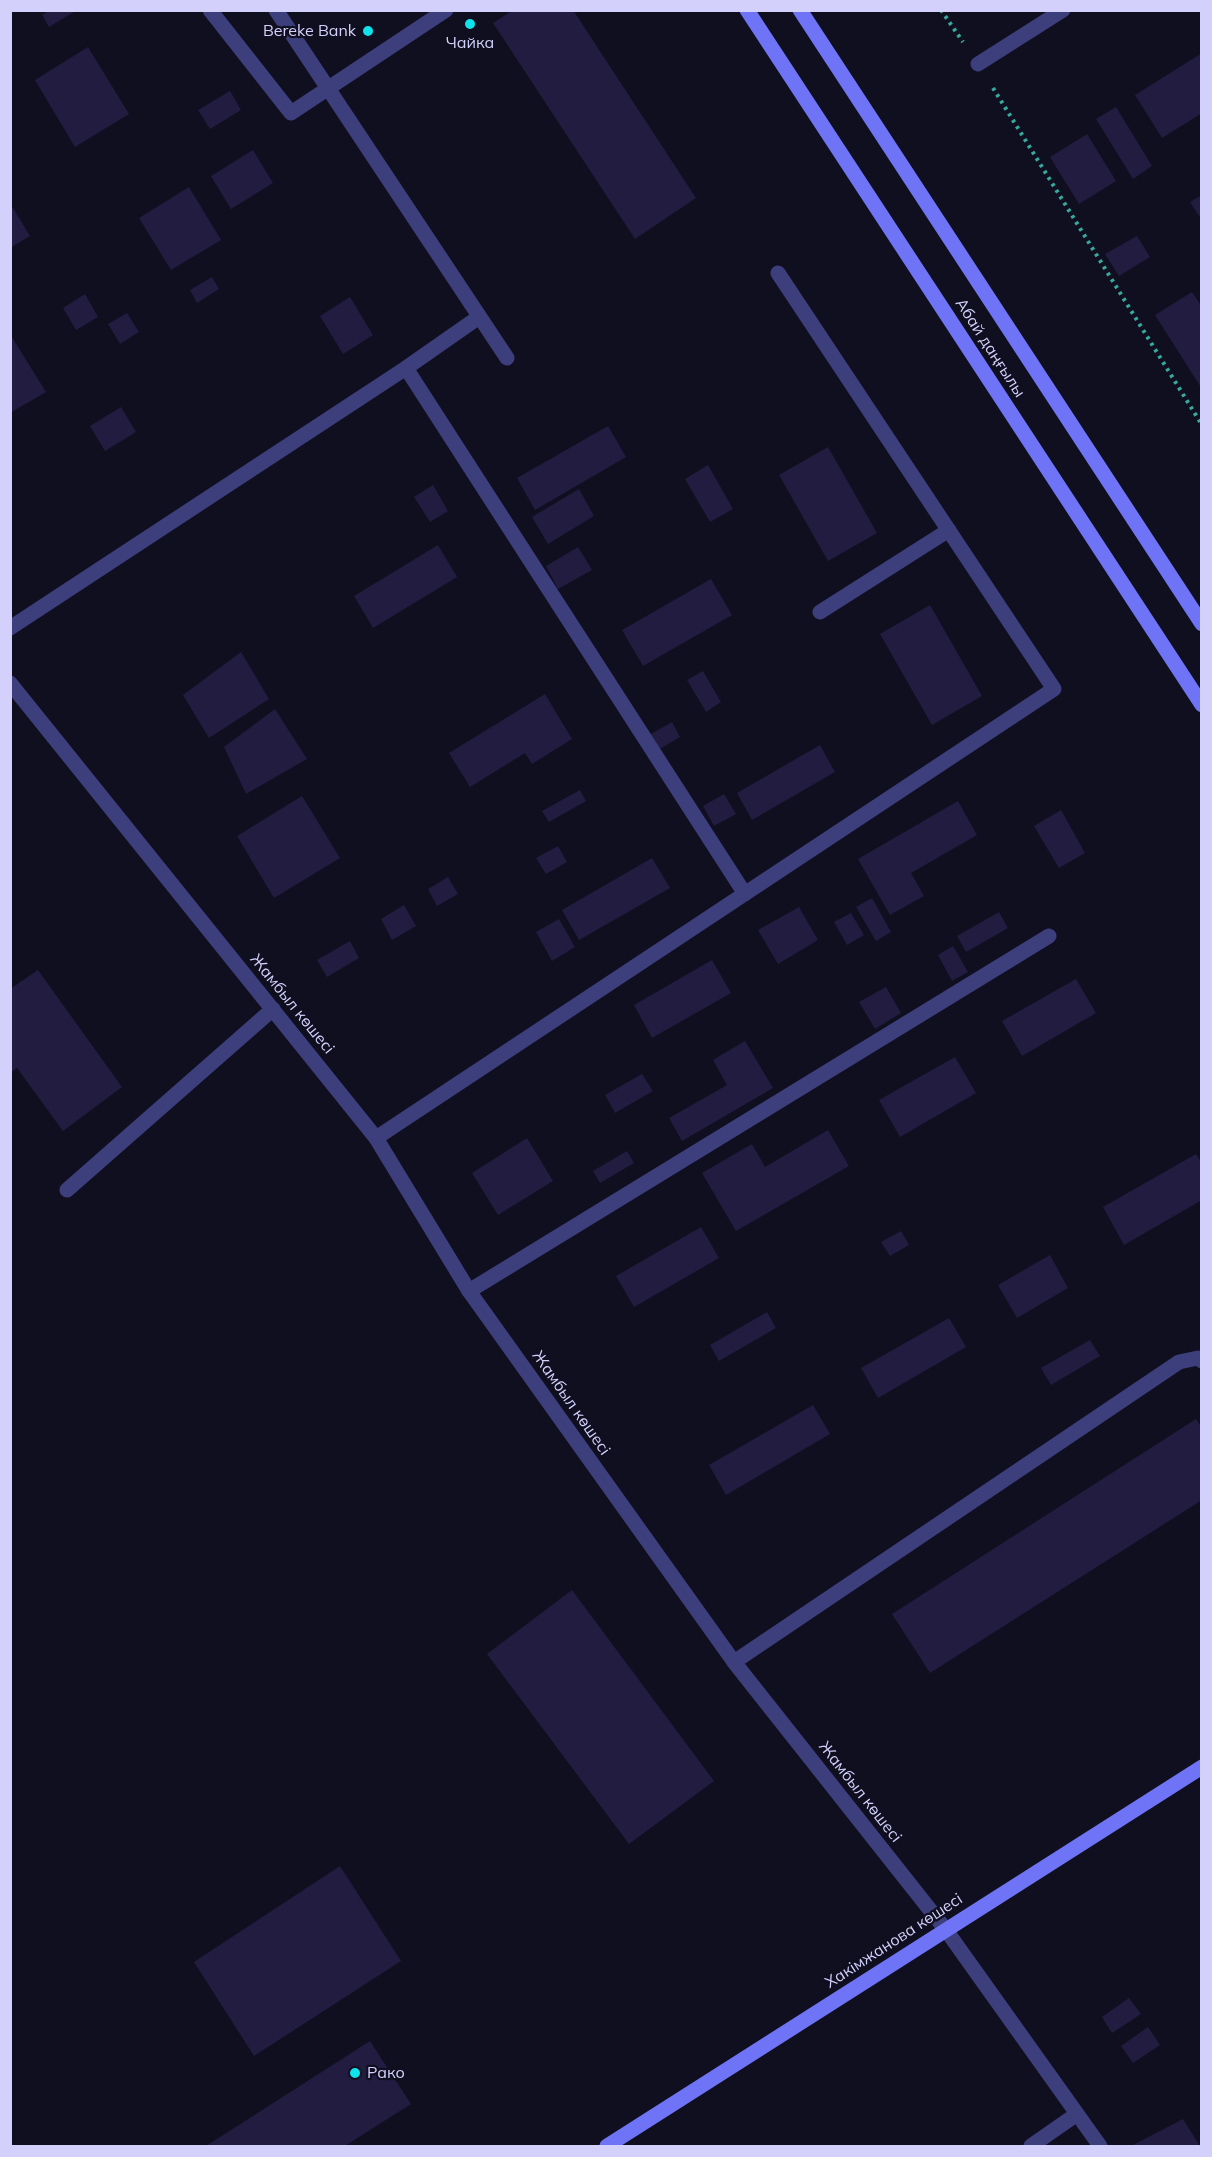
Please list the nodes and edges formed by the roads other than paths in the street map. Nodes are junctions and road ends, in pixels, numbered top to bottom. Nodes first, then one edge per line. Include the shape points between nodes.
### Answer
1 (210, 10) edge
2 (276, 10) edge
3 (446, 10) edge
4 (747, 10) edge
5 (800, 10) edge
6 (1063, 10) edge
7 (978, 64) road end
8 (327, 88) junction
9 (778, 273) dead end
10 (479, 317) junction
11 (507, 358) dead end
12 (406, 368) junction
13 (949, 530) junction
14 (820, 612) dead end
15 (1202, 624) edge
16 (10, 628) edge
17 (10, 683) edge
18 (1202, 705) edge
19 (745, 894) junction
20 (1049, 936) dead end
21 (273, 1009) junction
22 (376, 1138) junction
23 (67, 1190) dead end
24 (469, 1291) junction
25 (1202, 1361) edge
26 (734, 1662) junction
27 (1202, 1767) edge
28 (946, 1930) junction
29 (1077, 2114) junction
30 (607, 2146) edge
31 (1030, 2146) edge
32 (1100, 2146) edge

1 - 8 street via 291,113
2 - 8 street
3 - 8 street
4 - 18 main road, Абай даңғылы
5 - 15 main road, Абай даңғылы
6 - 7 street
8 - 10 street
9 - 13 street
10 - 11 street
10 - 12 street
12 - 16 street
12 - 19 street
13 - 14 street
13 - 19 street via 1054,689
17 - 21 street, Жамбыл көшесі
19 - 22 street
20 - 24 street
21 - 22 street, Жамбыл көшесі
21 - 23 street
22 - 24 street, Жамбыл көшесі
24 - 26 street, Жамбыл көшесі
25 - 26 street via 1198,1358 1179,1362
26 - 28 street, Жамбыл көшесі
27 - 28 main road, Хакімжанова көшесі
28 - 29 street, Жамбыл көшесі
28 - 30 main road, Хакімжанова көшесі
29 - 31 street
29 - 32 street, Жамбыл көшесі

